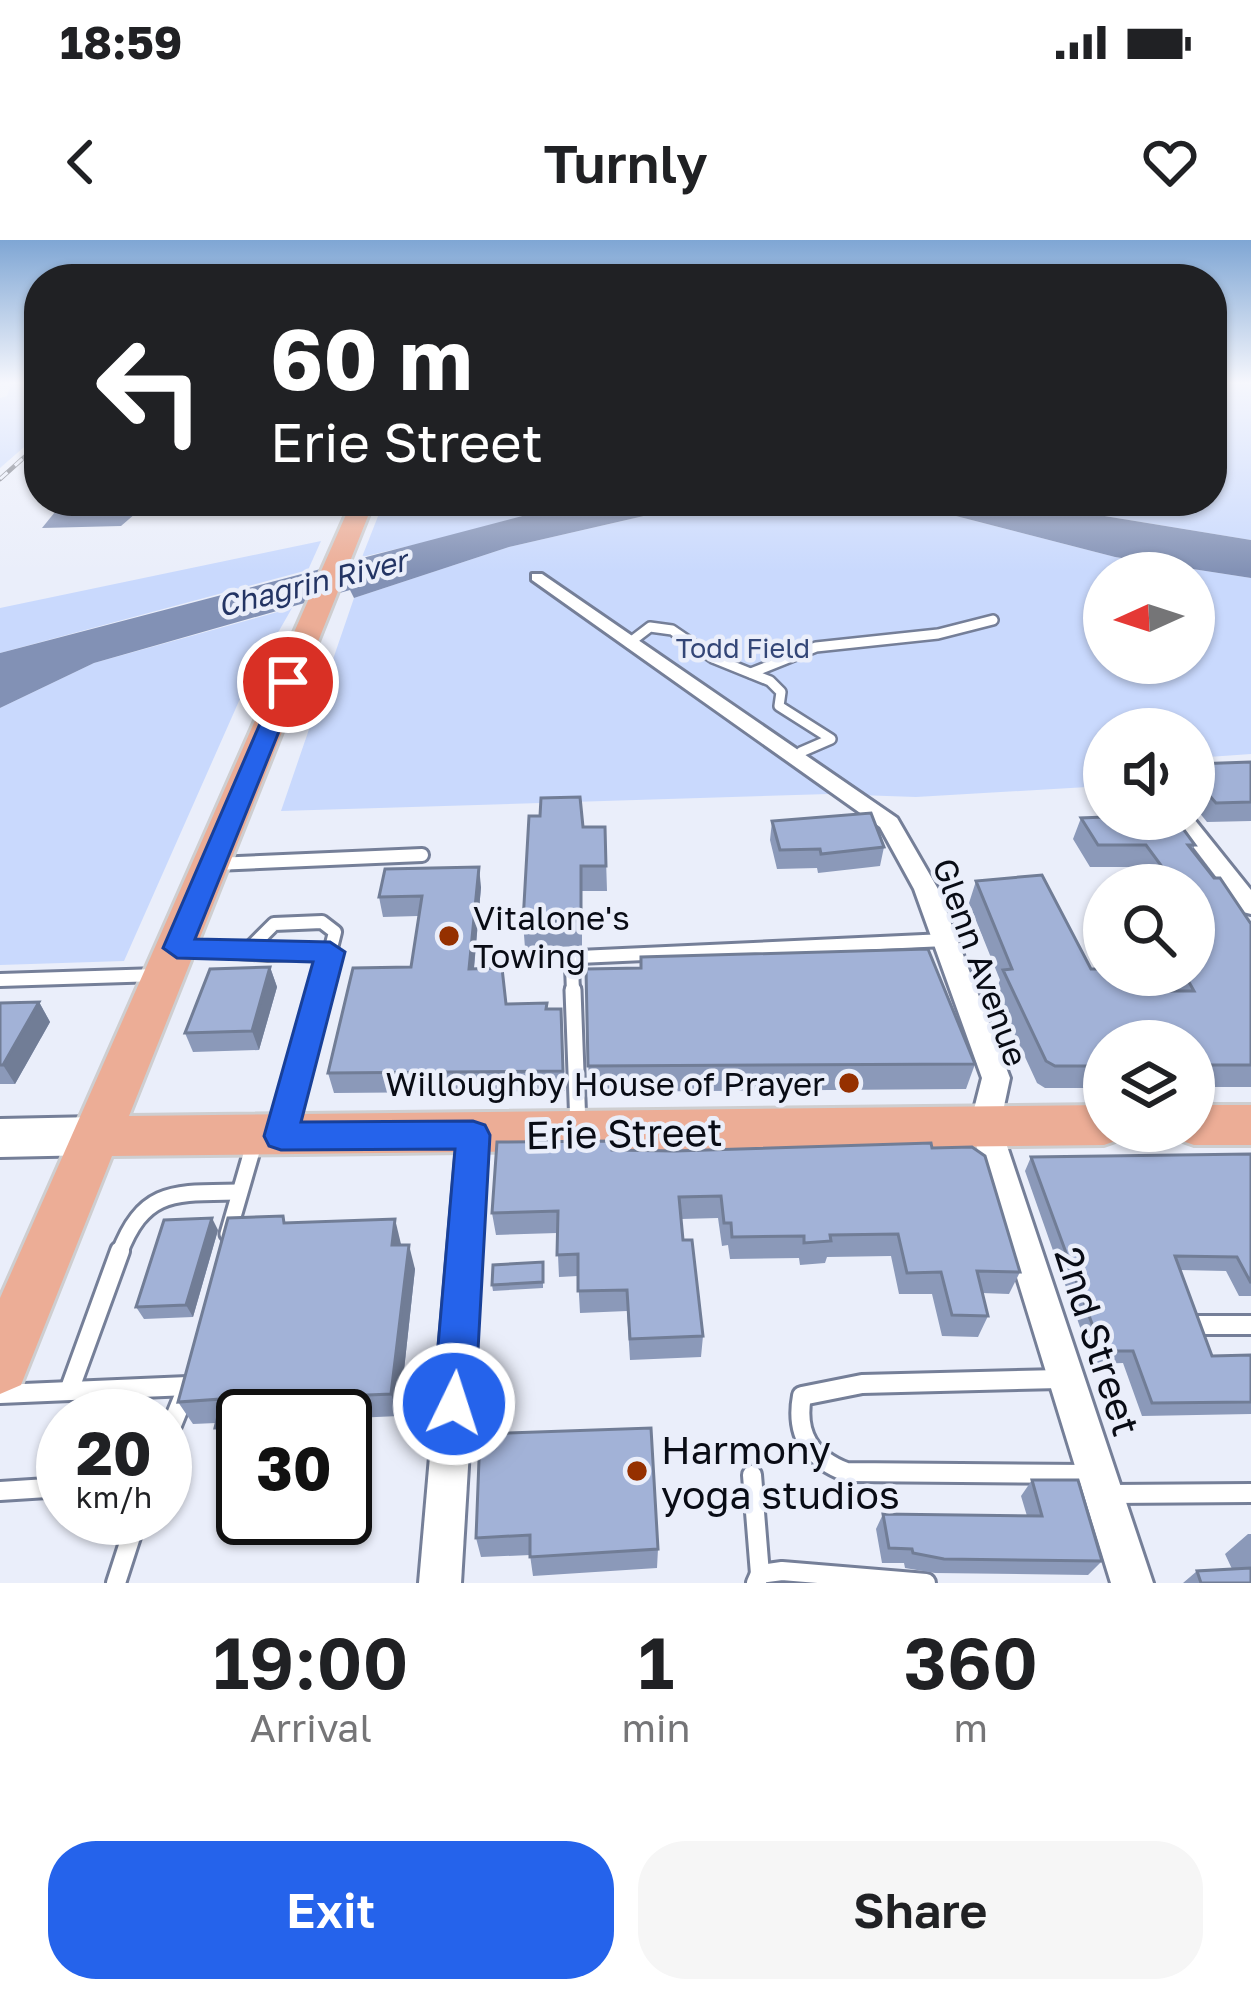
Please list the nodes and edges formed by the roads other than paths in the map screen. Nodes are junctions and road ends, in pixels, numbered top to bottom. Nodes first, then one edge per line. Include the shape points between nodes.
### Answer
1 (357, 516) edge
2 (537, 577) dead end
3 (993, 620) dead end
4 (629, 644) junction
5 (750, 674) junction
6 (801, 752) dead end
7 (1200, 840) edge
8 (422, 854) dead end
9 (214, 864) junction
10 (1251, 906) edge
11 (945, 940) junction
12 (248, 950) junction
13 (330, 952) junction
14 (171, 962) junction
15 (0, 980) edge
16 (985, 1125) junction
17 (1083, 1125) edge
18 (1215, 1125) edge
19 (1251, 1125) edge
20 (578, 1134) junction
21 (473, 1135) junction
22 (96, 1136) junction
23 (269, 1136) junction
24 (0, 1138) edge
25 (239, 1192) junction
26 (222, 1257) edge
27 (1197, 1324) edge
28 (1251, 1325) edge
29 (0, 1365) edge
30 (193, 1365) edge
31 (1066, 1379) junction
32 (188, 1386) junction
33 (70, 1389) edge
34 (117, 1389) edge
35 (187, 1389) edge
36 (36, 1392) edge
37 (0, 1394) edge
38 (752, 1475) dead end
39 (1100, 1484) junction
40 (36, 1489) edge
41 (0, 1491) edge
42 (1251, 1493) edge
43 (128, 1545) edge
44 (758, 1579) edge
45 (116, 1583) edge
46 (440, 1583) edge
47 (926, 1583) edge
48 (1132, 1583) edge

1 - 9 main road
2 - 4 street, Glenn Avenue
3 - 5 lane via 816,646
4 - 5 lane via 650,627 672,630
4 - 11 street, Glenn Avenue via 889,824
5 - 6 lane via 777,686 779,706 831,739
7 - 10 street
8 - 9 lane
9 - 14 main road
11 - 16 street, Glenn Avenue via 996,1078
11 - 20 lane via 579,957 572,965
12 - 13 lane
12 - 13 lane via 274,924 322,922 335,932
12 - 14 lane
13 - 23 lane
14 - 15 lane
14 - 22 main road
16 - 17 main road, Erie Street
16 - 20 main road, Erie Street
16 - 31 street, 2nd Street
18 - 19 main road
20 - 21 main road, Erie Street
21 - 23 main road, Erie Street
21 - 46 street
22 - 23 main road, Erie Street
22 - 24 street, Erie Street
22 - 29 main road
23 - 25 lane
25 - 26 lane
25 - 33 lane via 149,1203 130,1228
27 - 28 lane
30 - 32 lane
31 - 39 street, 2nd Street
31 - 39 lane via 862,1384 802,1396 797,1415 820,1464 846,1472
32 - 34 lane
32 - 35 lane
36 - 37 lane
38 - 44 lane
39 - 42 lane
39 - 48 street, 2nd Street
40 - 41 lane
43 - 45 lane
44 - 47 lane via 782,1571

